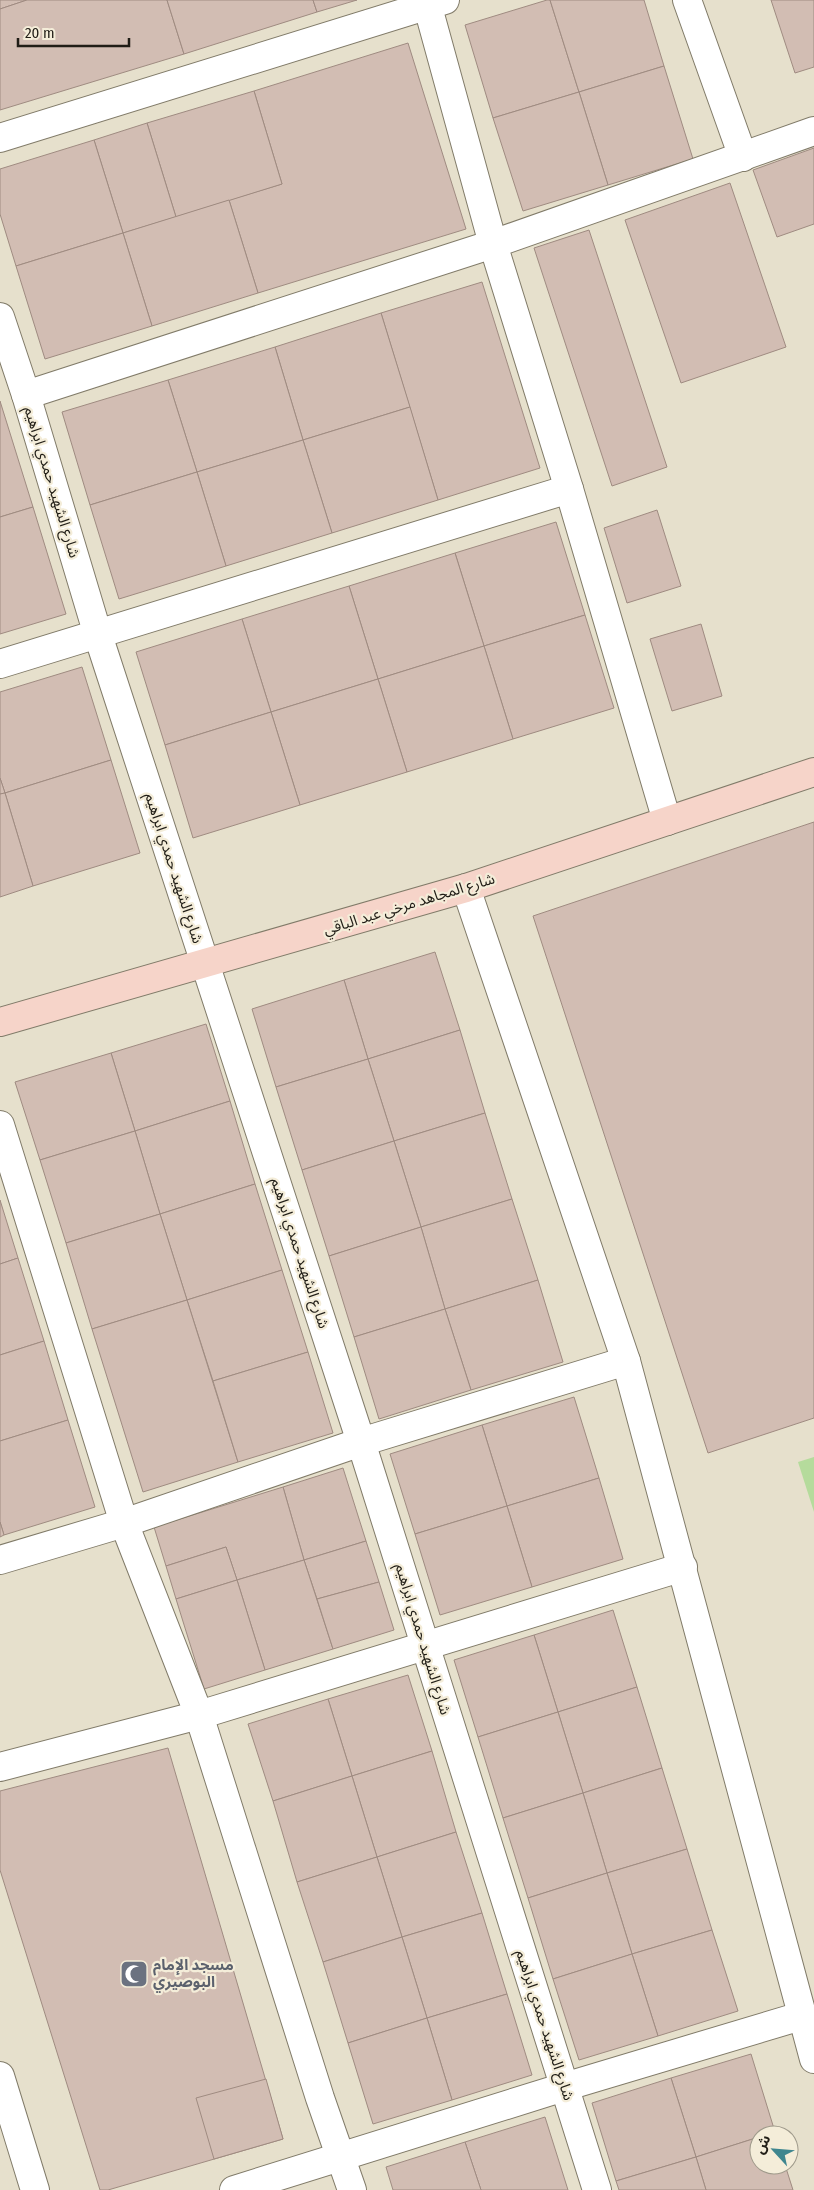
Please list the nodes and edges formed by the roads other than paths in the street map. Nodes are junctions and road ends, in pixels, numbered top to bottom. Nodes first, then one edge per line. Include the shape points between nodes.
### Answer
1 (687, 0) edge
2 (433, 2) edge
3 (814, 131) edge
4 (0, 138) edge
5 (743, 156) junction
6 (493, 244) junction
7 (0, 317) edge
8 (26, 396) junction
9 (569, 489) junction
10 (98, 635) junction
11 (0, 664) edge
12 (814, 772) edge
13 (667, 821) junction
14 (466, 888) junction
15 (206, 963) junction
16 (0, 1022) edge
17 (0, 1125) edge
18 (626, 1361) junction
19 (361, 1442) junction
20 (124, 1523) junction
21 (0, 1560) edge
22 (683, 1567) junction
23 (424, 1644) junction
24 (199, 1715) junction
25 (0, 1767) edge
26 (801, 2016) junction
27 (814, 2059) edge
28 (0, 2076) edge
29 (564, 2087) junction
30 (342, 2157) junction
31 (35, 2190) edge
32 (234, 2190) edge
33 (352, 2190) edge
34 (597, 2190) edge

1 - 5 street
2 - 4 street
2 - 6 street
3 - 5 street
5 - 6 street
6 - 8 street
6 - 9 street
7 - 8 street, شارع الشهيد حمدي ابراهيم
8 - 10 street, شارع الشهيد حمدي ابراهيم
9 - 10 street
9 - 13 street
10 - 11 street
10 - 15 street, شارع الشهيد حمدي ابراهيم
12 - 13 street, شارع المجاهد مرخي عبد الباقي
13 - 14 street, شارع المجاهد مرخي عبد الباقي
14 - 15 street, شارع المجاهد مرخي عبد الباقي
14 - 18 street
15 - 16 street, شارع المجاهد مرخي عبد الباقي
15 - 19 street, شارع الشهيد حمدي ابراهيم
17 - 20 street
18 - 19 street
18 - 22 street
19 - 20 street
19 - 23 street, شارع الشهيد حمدي ابراهيم
20 - 21 street
20 - 24 street
22 - 23 street
22 - 26 street
23 - 24 street
23 - 29 street, شارع الشهيد حمدي ابراهيم
24 - 25 street
24 - 30 street via 320,2098
26 - 27 street
26 - 29 street
28 - 31 street
29 - 30 street
29 - 34 street, شارع الشهيد حمدي ابراهيم
30 - 32 street
30 - 33 street

